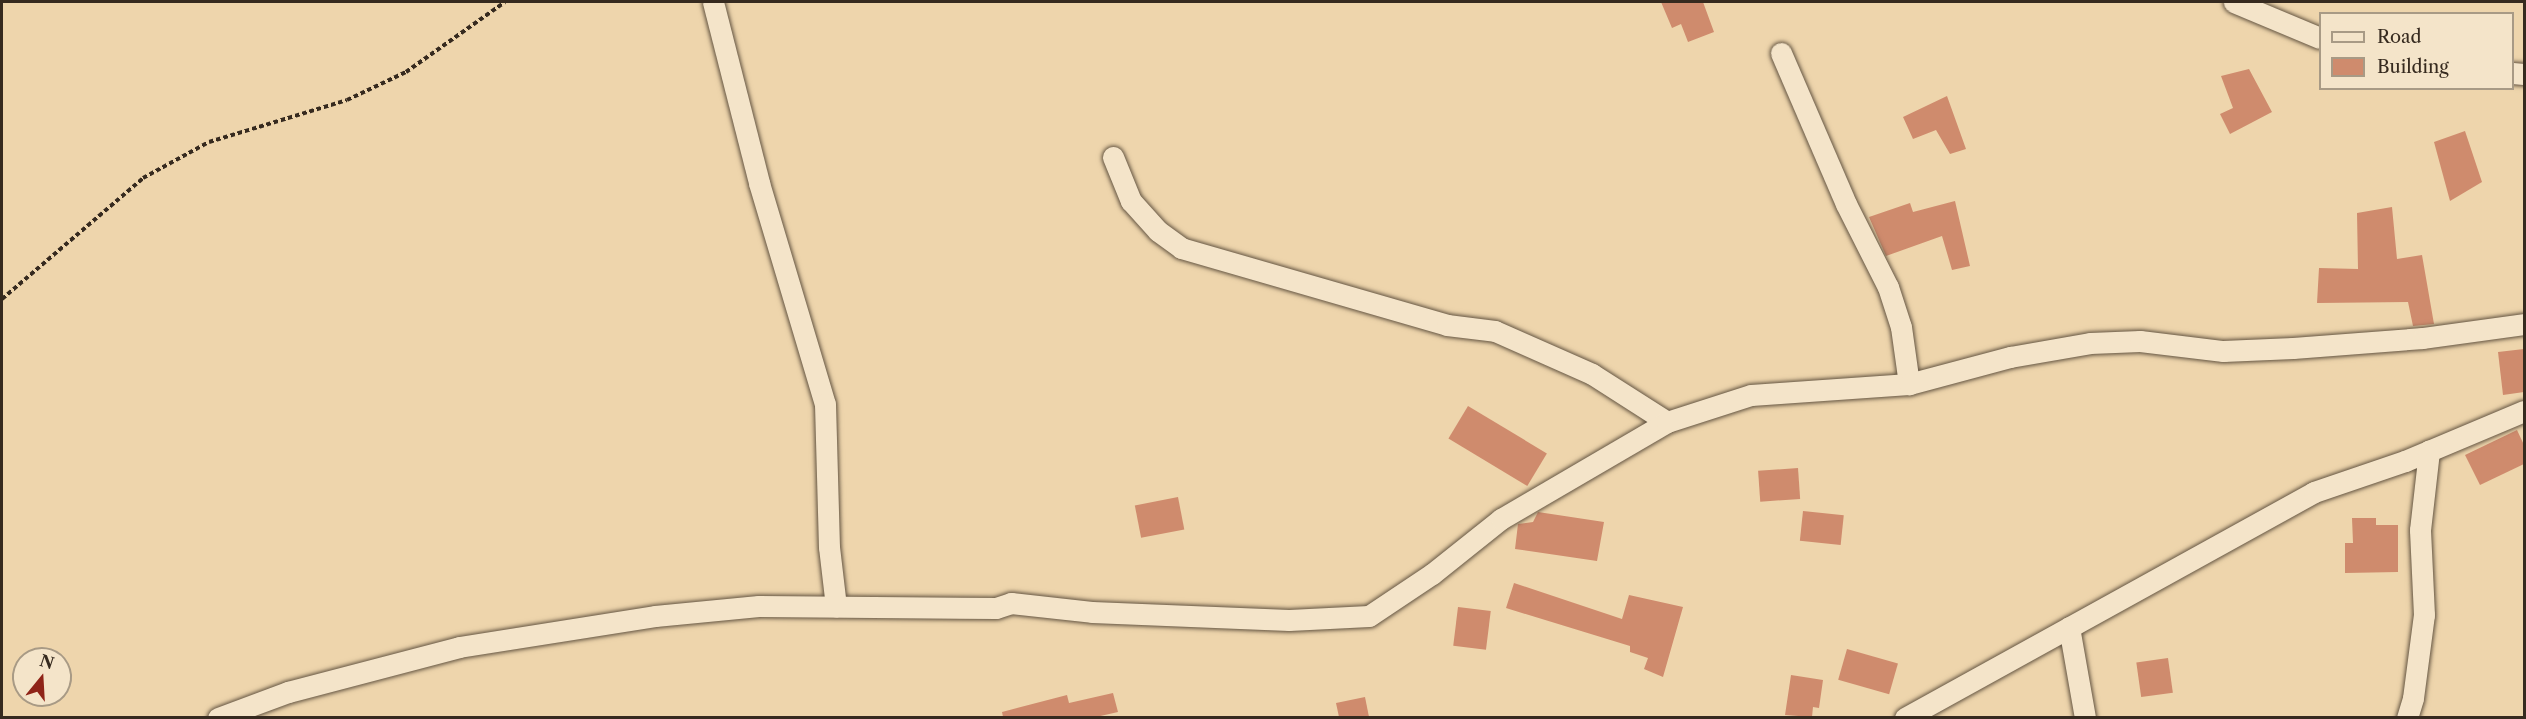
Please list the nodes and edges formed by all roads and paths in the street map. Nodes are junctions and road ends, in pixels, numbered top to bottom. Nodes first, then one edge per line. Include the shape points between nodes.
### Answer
1 (505, 2) edge
2 (713, 2) edge
3 (2234, 2) edge
4 (2319, 38) edge
5 (1781, 53) dead end
6 (1113, 157) dead end
7 (2, 299) edge
8 (2524, 324) edge
9 (1909, 384) junction
10 (2524, 411) edge
11 (1667, 422) junction
12 (2429, 451) junction
13 (836, 607) junction
14 (2069, 627) junction
15 (218, 717) edge
16 (1905, 717) edge
17 (2085, 717) edge
18 (2407, 717) edge

1 - 7 path via 406,72 347,99 209,142 143,178
2 - 13 street via 759,183 825,404 829,547
3 - 4 street
5 - 9 street via 1846,204 1888,287 1901,327
6 - 11 street via 1131,201 1158,231 1181,248 1447,325 1495,331 1592,374
8 - 9 street via 2423,338 2223,351 2140,341 2090,343 2010,357
9 - 11 street via 1751,395
10 - 12 street
11 - 13 street via 1502,519 1432,574 1369,616 1289,620 1092,612 1011,603 996,608
12 - 14 street via 2314,492
12 - 18 street via 2420,530 2424,615 2414,698
13 - 15 street via 759,606 655,616 459,647 288,692
14 - 16 street
14 - 17 street

